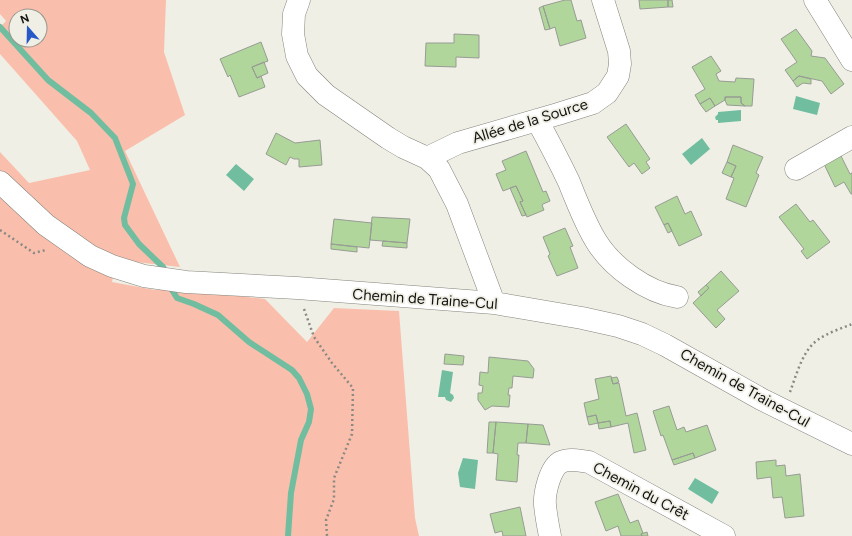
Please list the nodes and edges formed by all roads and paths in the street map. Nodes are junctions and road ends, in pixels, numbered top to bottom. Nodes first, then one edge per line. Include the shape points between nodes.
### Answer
1 (299, 0) edge
2 (603, 0) edge
3 (815, 0) edge
4 (850, 51) edge
5 (537, 120) junction
6 (852, 137) edge
7 (427, 158) junction
8 (796, 169) dead end
9 (0, 182) edge
10 (0, 230) edge
11 (66, 240) junction
12 (297, 288) junction
13 (676, 298) dead end
14 (494, 303) junction
15 (852, 324) edge
16 (782, 410) junction
17 (852, 444) edge
18 (327, 536) edge
19 (550, 536) edge
20 (724, 536) edge

1 - 7 street via 294,14 294,45 301,66 312,82 376,130
2 - 5 street, Allée de la Source via 620,58 620,70 615,83 607,93 593,102
3 - 4 street
5 - 7 street, Allée de la Source via 458,143
5 - 13 street via 596,241 627,275
6 - 8 street
7 - 14 street via 439,169 456,204
9 - 11 street, Chemin de Traine-Cul
10 - 11 path via 34,253 47,250
11 - 12 street, Chemin de Traine-Cul via 90,256 144,276 186,282
12 - 14 street, Chemin de Traine-Cul
12 - 18 path via 314,337 353,388 352,434 334,478 334,499 326,520
14 - 16 street, Chemin de Traine-Cul via 582,318 642,334
15 - 16 path via 815,342 802,361
16 - 17 street, Chemin de Traine-Cul
19 - 20 street, Chemin du Crêt via 545,503 548,484 552,471 560,463 572,460 589,462

